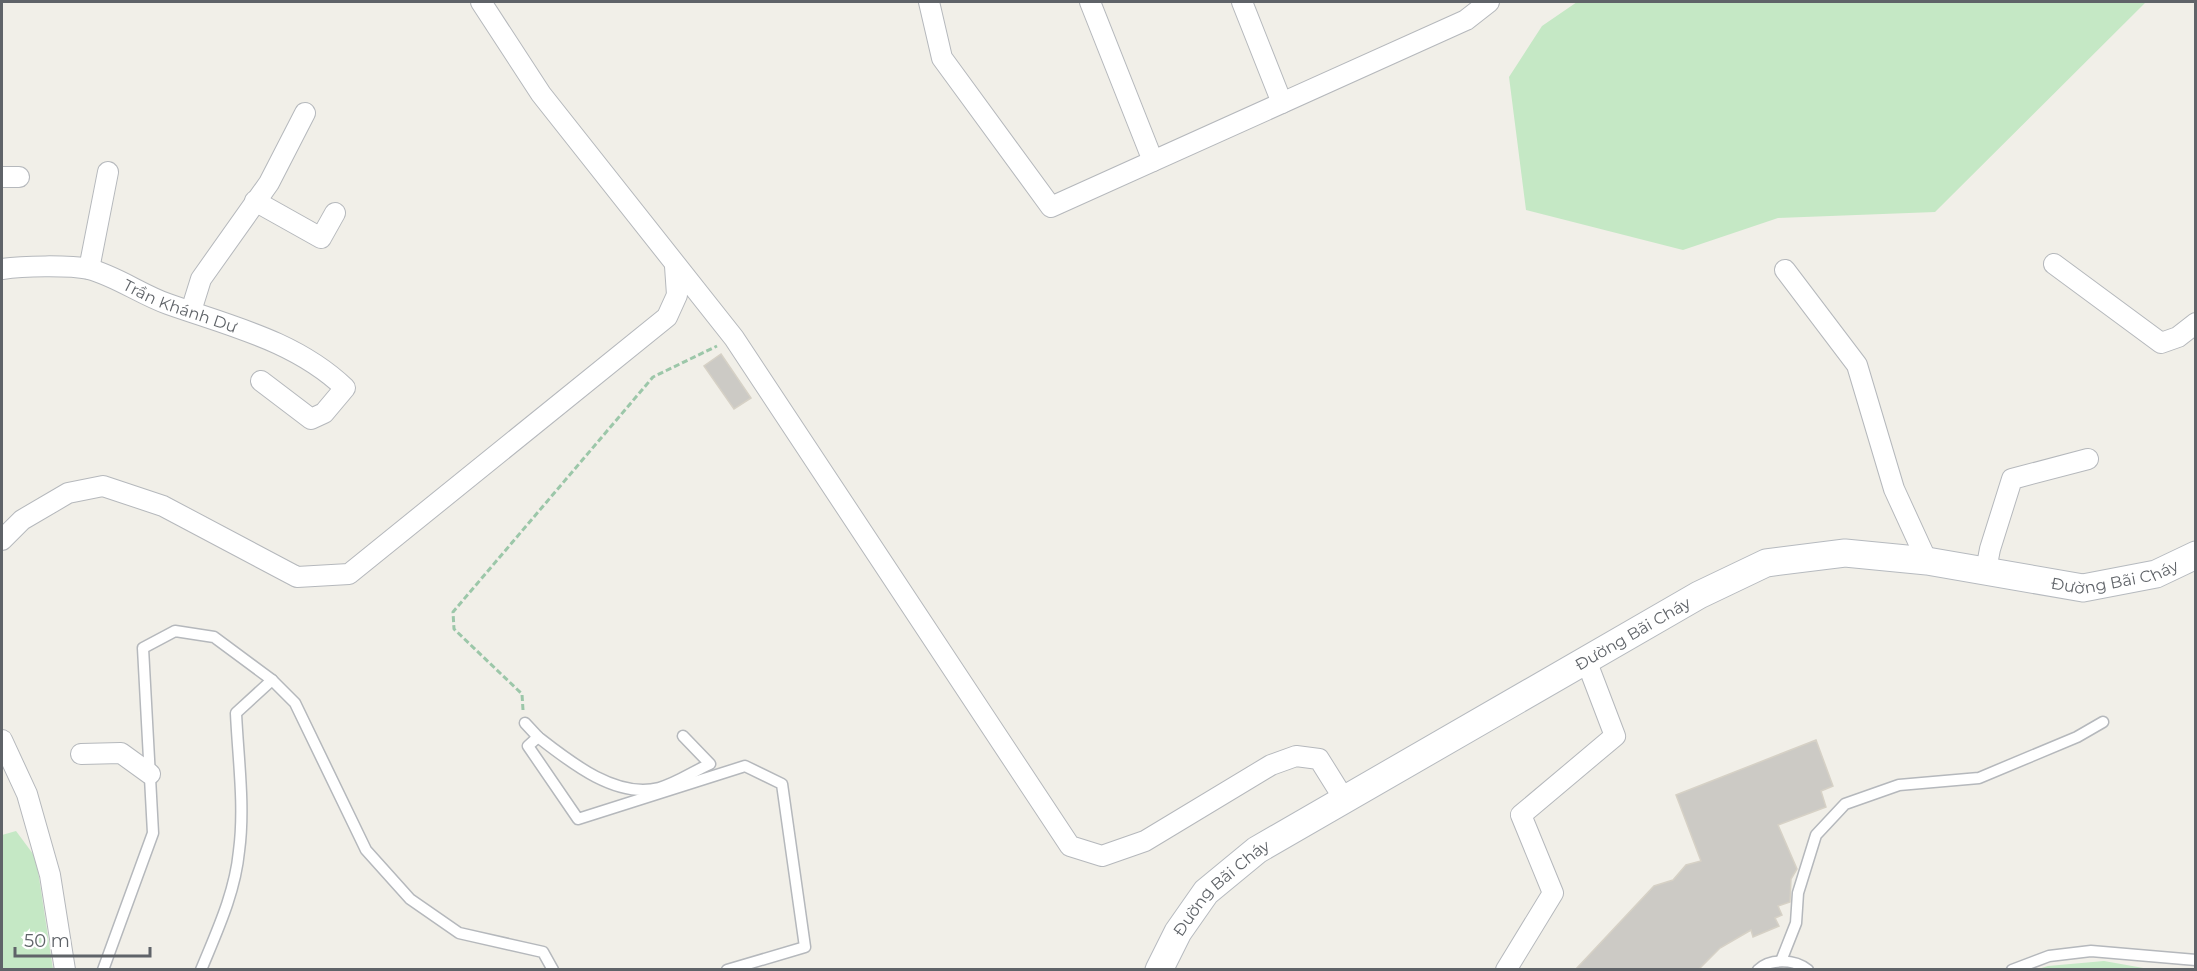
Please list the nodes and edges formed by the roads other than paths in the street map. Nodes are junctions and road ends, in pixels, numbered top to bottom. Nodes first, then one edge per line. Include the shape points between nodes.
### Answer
1 (481, 2) edge
2 (929, 2) edge
3 (1090, 2) edge
4 (1242, 2) edge
5 (1489, 2) edge
6 (1282, 103) junction
7 (305, 114) dead end
8 (1153, 161) junction
9 (108, 172) dead end
10 (255, 201) junction
11 (335, 213) dead end
12 (2054, 264) dead end
13 (675, 266) junction
14 (2, 269) edge
15 (89, 269) junction
16 (1785, 270) dead end
17 (190, 311) junction
18 (2196, 323) edge
19 (261, 381) dead end
20 (2088, 459) dead end
21 (2, 540) edge
22 (2196, 555) edge
23 (1927, 561) junction
24 (1986, 570) junction
25 (1586, 660) junction
26 (272, 680) junction
27 (2103, 722) dead end
28 (525, 723) road end
29 (683, 736) dead end
30 (538, 737) junction
31 (2, 740) edge
32 (81, 754) dead end
33 (710, 764) junction
34 (727, 772) junction
35 (150, 774) junction
36 (1344, 799) junction
37 (2196, 960) edge
38 (1781, 961) junction
39 (65, 969) edge
40 (103, 969) edge
41 (201, 969) edge
42 (553, 969) edge
43 (728, 969) edge
44 (1159, 969) edge
45 (1506, 969) edge
46 (1758, 969) edge
47 (1808, 969) edge
48 (2012, 969) edge

1 - 13 street via 541,94
2 - 8 street via 942,58 1051,207
3 - 8 street
4 - 6 street
5 - 6 street via 1466,20
6 - 8 street
7 - 10 street via 269,183
9 - 15 street
10 - 11 street via 321,238
10 - 17 street via 201,279
12 - 18 street via 2161,343 2178,338
13 - 21 street via 676,295 667,317 349,574 297,577 163,506 103,486 68,492 22,520
13 - 36 street via 734,338 1070,846 1102,856 1145,841 1271,765 1296,756 1319,759
14 - 15 street, Trần Khánh Dư
15 - 17 street, Trần Khánh Dư
16 - 23 street via 1857,365 1894,489
17 - 19 street, Trần Khánh Dư via 282,344 345,388 324,412 311,419
20 - 24 street via 2012,479
22 - 24 main road, Đường Bãi Cháy via 2156,574 2084,588
23 - 24 main road, Đường Bãi Cháy
23 - 25 main road, Đường Bãi Cháy via 1845,553 1766,563
25 - 36 main road, Đường Bãi Cháy
25 - 45 street via 1615,736 1521,815 1553,893
26 - 35 lane via 214,637 175,632 143,648
26 - 41 lane via 236,713 239,851 228,906
26 - 42 lane via 295,703 366,850 410,899 459,933 543,952
27 - 38 lane via 1979,778 1899,785 1845,804 1816,835 1798,893 1796,923
28 - 30 lane
29 - 33 lane
30 - 33 lane via 580,771 638,791 661,787
30 - 34 lane via 528,746 578,819
31 - 39 street via 27,794 47,864
32 - 35 street via 121,753
33 - 34 lane
34 - 43 lane via 745,766 782,784 806,947
35 - 40 lane via 153,833
36 - 44 main road, Đường Bãi Cháy via 1257,850 1206,892 1178,932
37 - 48 lane via 2091,951 2049,956
38 - 46 lane via 1763,964
38 - 47 lane

